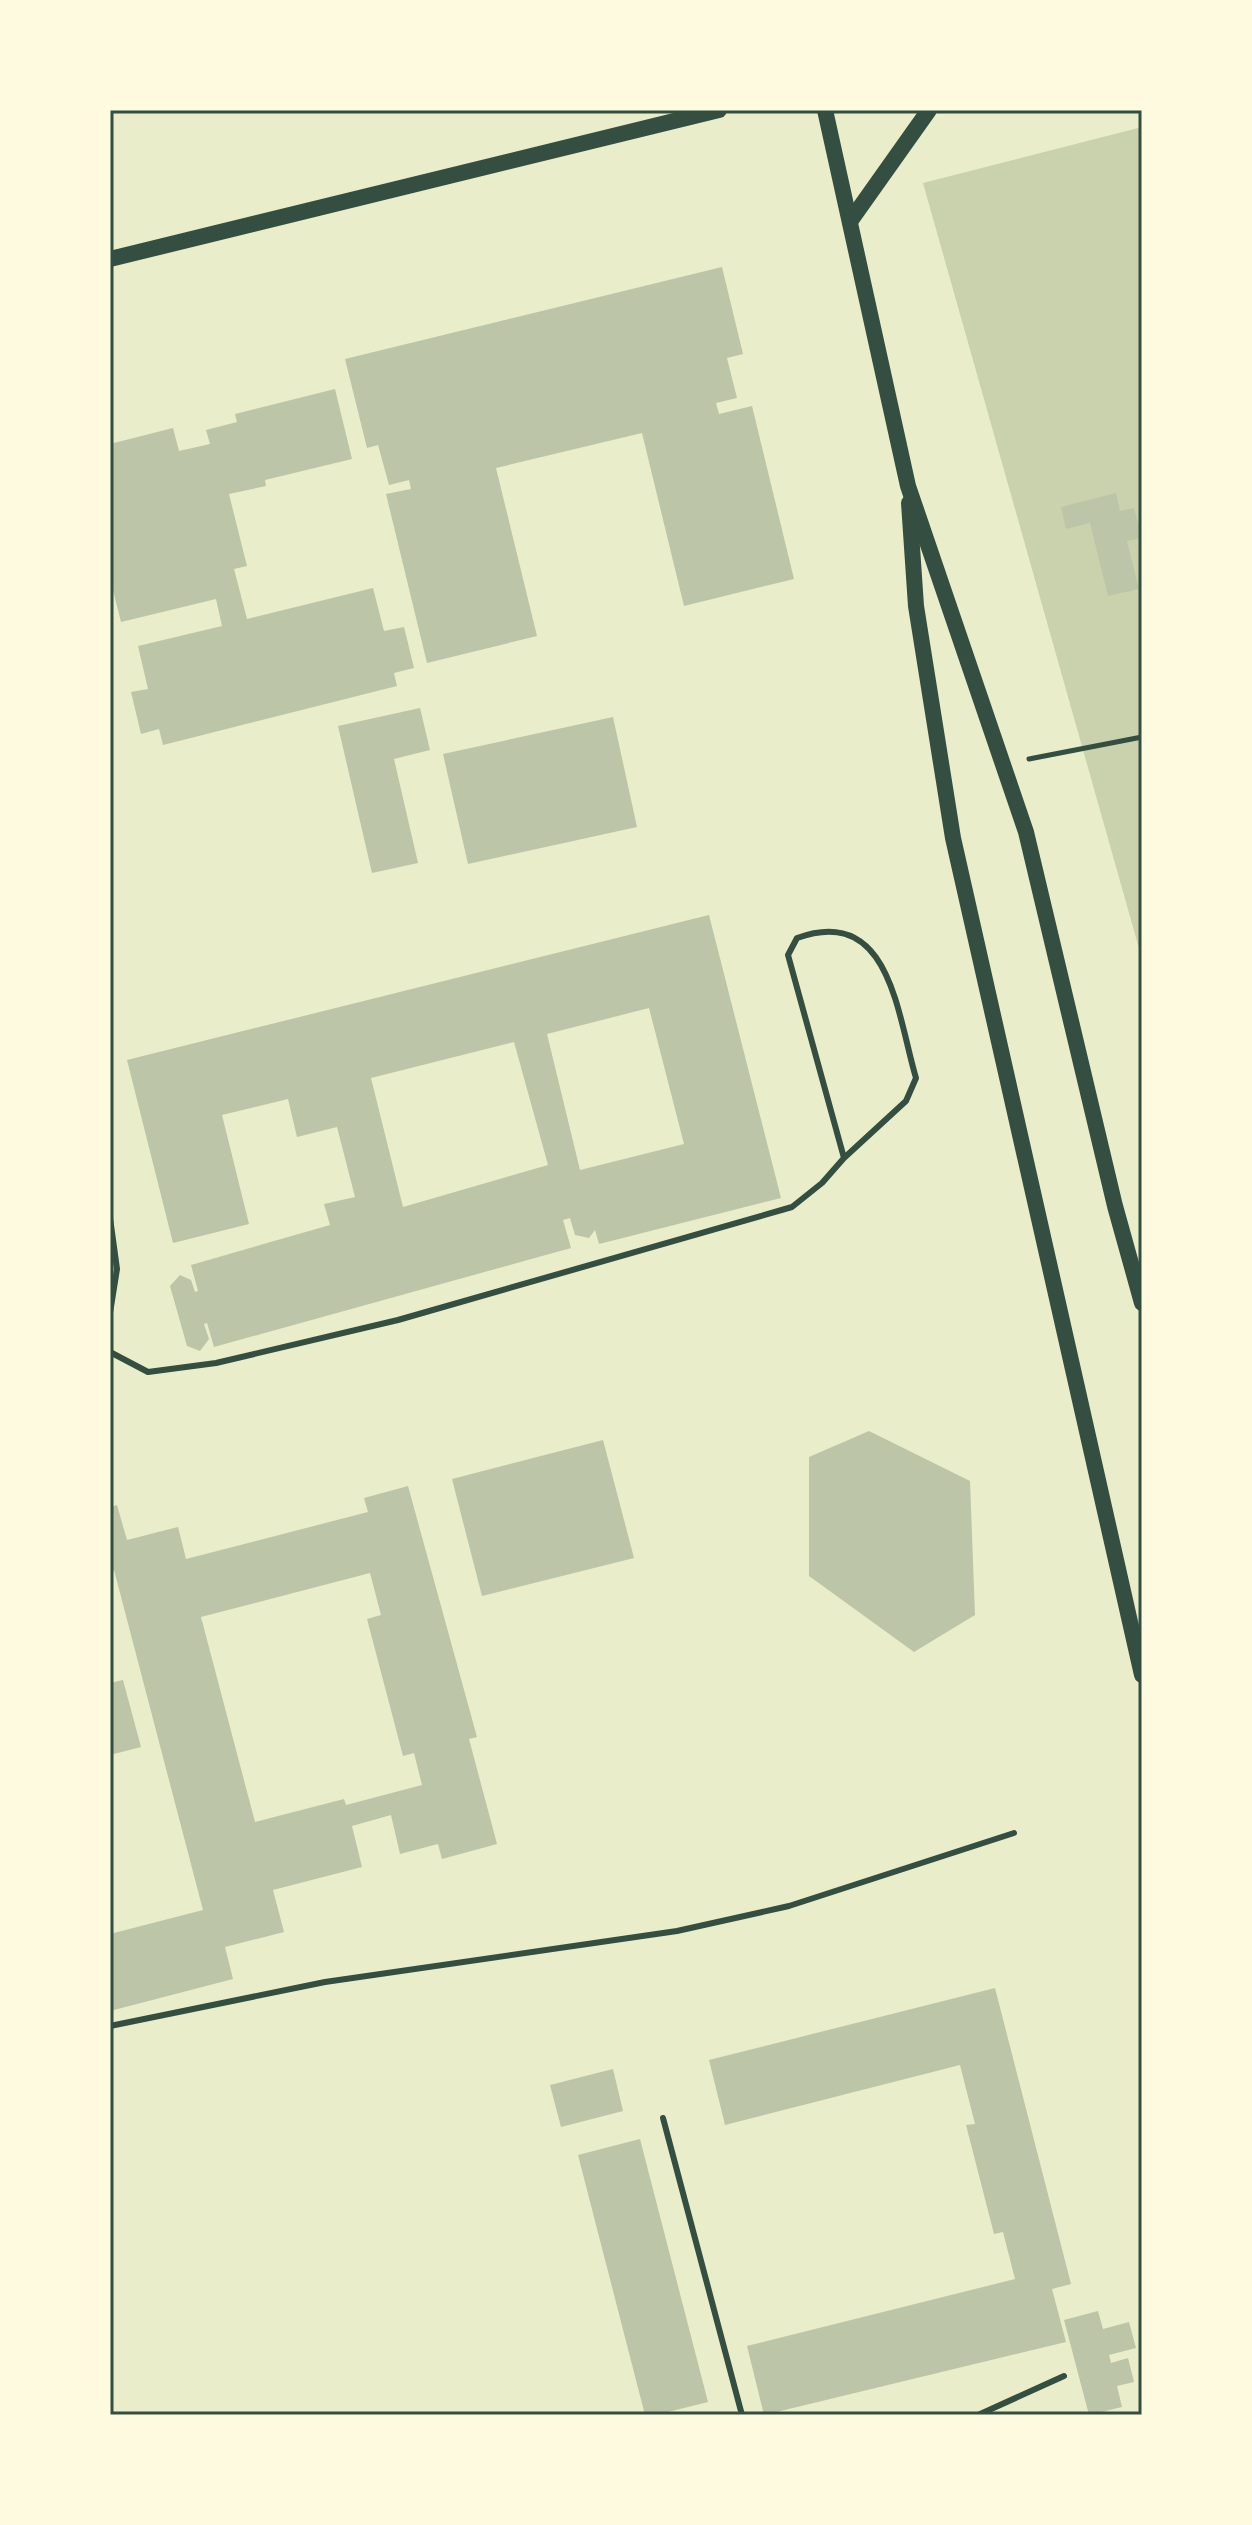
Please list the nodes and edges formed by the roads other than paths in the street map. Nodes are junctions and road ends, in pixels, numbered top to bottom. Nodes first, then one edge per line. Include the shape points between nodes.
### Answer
1 (719, 110) edge
2 (825, 110) edge
3 (929, 110) edge
4 (851, 220) junction
5 (110, 259) edge
6 (908, 486) junction
7 (844, 1158) junction
8 (110, 1218) edge
9 (1142, 1303) edge
10 (110, 1313) edge
11 (110, 1352) edge
12 (1142, 1675) edge
13 (1014, 1833) dead end
14 (110, 2026) edge
15 (663, 2118) dead end
16 (1064, 2376) dead end
17 (742, 2415) edge
18 (978, 2415) edge

1 - 5 main road
2 - 4 main road
3 - 4 main road
4 - 6 main road
6 - 9 main road via 1026,832
6 - 12 main road via 916,606 953,838
7 - 7 lane via 906,1101 916,1078 882,961 859,937 822,929 797,938 788,955
7 - 11 lane via 792,1207 398,1320 216,1363 148,1372
8 - 10 lane via 117,1269
13 - 14 lane via 789,1906 677,1931 325,1982
15 - 17 lane
16 - 18 lane

